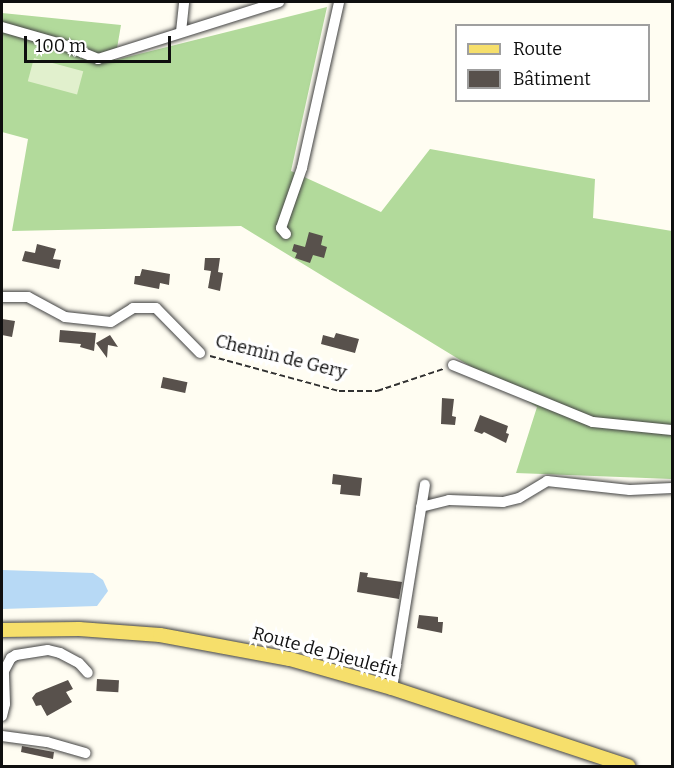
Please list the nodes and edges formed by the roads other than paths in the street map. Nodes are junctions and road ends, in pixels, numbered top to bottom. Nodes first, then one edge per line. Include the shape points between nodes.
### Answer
1 (184, 2) edge
2 (279, 2) edge
3 (339, 2) edge
4 (2, 27) edge
5 (182, 32) junction
6 (286, 234) dead end
7 (2, 297) edge
8 (200, 353) road end
9 (453, 365) road end
10 (672, 430) edge
11 (425, 485) dead end
12 (672, 488) edge
13 (421, 507) junction
14 (2, 630) edge
15 (88, 674) dead end
16 (392, 688) junction
17 (2, 716) edge
18 (2, 736) edge
19 (85, 753) dead end
20 (628, 766) edge

1 - 5 street
2 - 5 street
3 - 6 street via 303,168 281,228
4 - 5 street via 98,59
7 - 8 street, Chemin de Gery via 28,297 65,317 111,322 133,308 156,308
9 - 10 street via 593,422
11 - 13 street
12 - 13 street via 630,490 547,481 519,498 503,502 449,500
13 - 16 street
14 - 16 main road, Route de Dieulefit via 79,629 160,635 290,659
15 - 17 street via 79,663 60,653 48,650 16,655 4,671
16 - 20 main road, Route de Dieulefit
18 - 19 street

